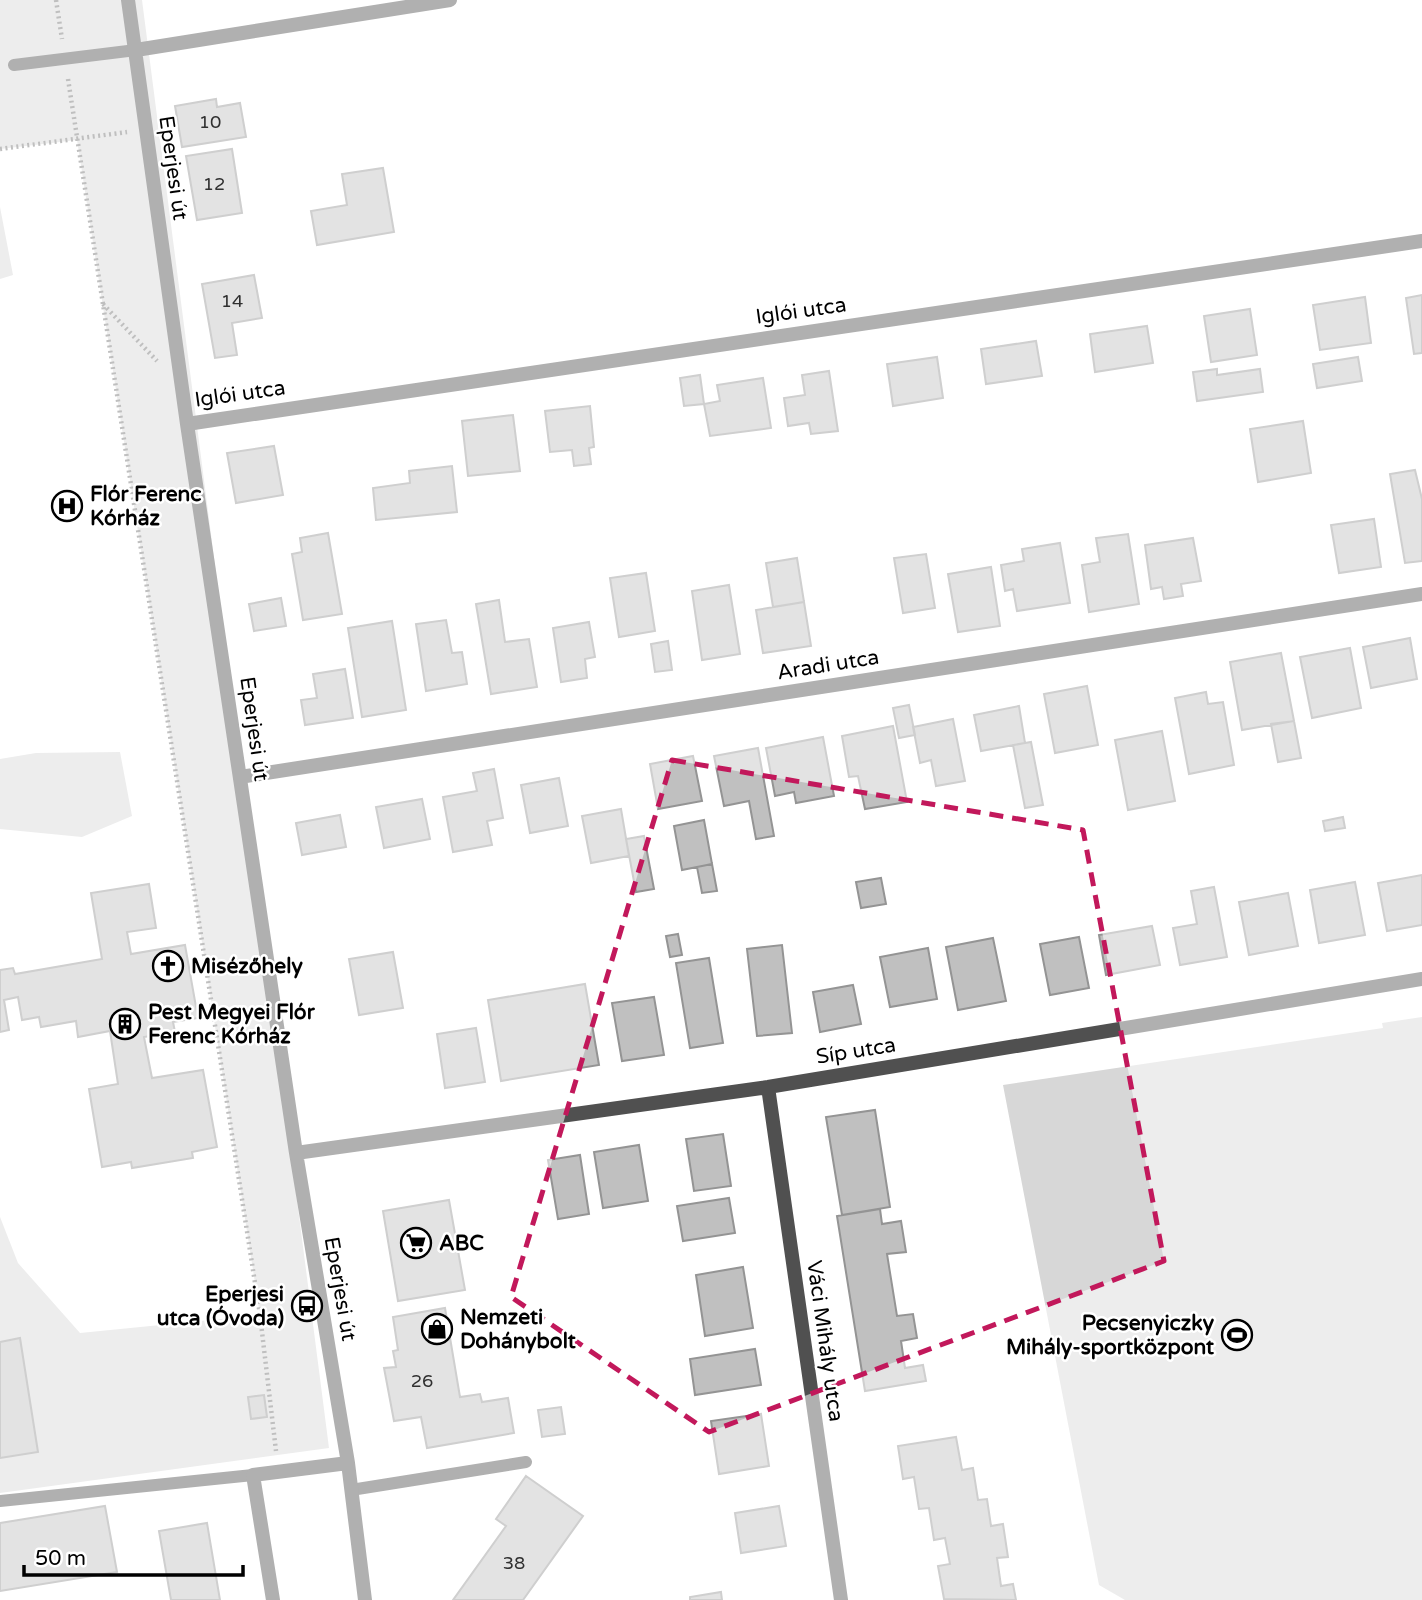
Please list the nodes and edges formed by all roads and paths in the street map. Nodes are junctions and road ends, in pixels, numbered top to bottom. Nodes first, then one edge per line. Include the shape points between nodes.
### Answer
1 (128, 0) edge
2 (450, 0) edge
3 (136, 50) junction
4 (15, 65) dead end
5 (147, 130) junction
6 (77, 139) junction
7 (0, 149) edge
8 (1422, 241) edge
9 (103, 303) junction
10 (182, 389) junction
11 (187, 424) junction
12 (1422, 594) edge
13 (240, 777) junction
14 (1422, 979) edge
15 (768, 1087) junction
16 (296, 1153) junction
17 (526, 1462) dead end
18 (348, 1463) junction
19 (278, 1472) junction
20 (253, 1475) junction
21 (351, 1490) junction
22 (0, 1501) edge
23 (273, 1600) edge
24 (365, 1600) edge
25 (841, 1600) edge

1 - 3 street, Eperjesi út
2 - 3 street
3 - 4 lane
3 - 5 street, Eperjesi út
5 - 6 path
5 - 10 street, Eperjesi út
6 - 7 path
6 - 9 path
8 - 11 street, Iglói utca
9 - 10 path
9 - 19 path via 260,1315
10 - 11 street, Eperjesi út
11 - 13 street, Eperjesi út
12 - 13 street, Aradi utca
13 - 16 street, Eperjesi út
14 - 15 street, Síp utca
15 - 16 street, Síp utca
15 - 25 street, Váci Mihály utca
16 - 18 street, Eperjesi út
17 - 21 lane
18 - 19 street
18 - 21 street, Eperjesi út
19 - 20 street
20 - 22 lane
20 - 23 street
21 - 24 street, Eperjesi út

